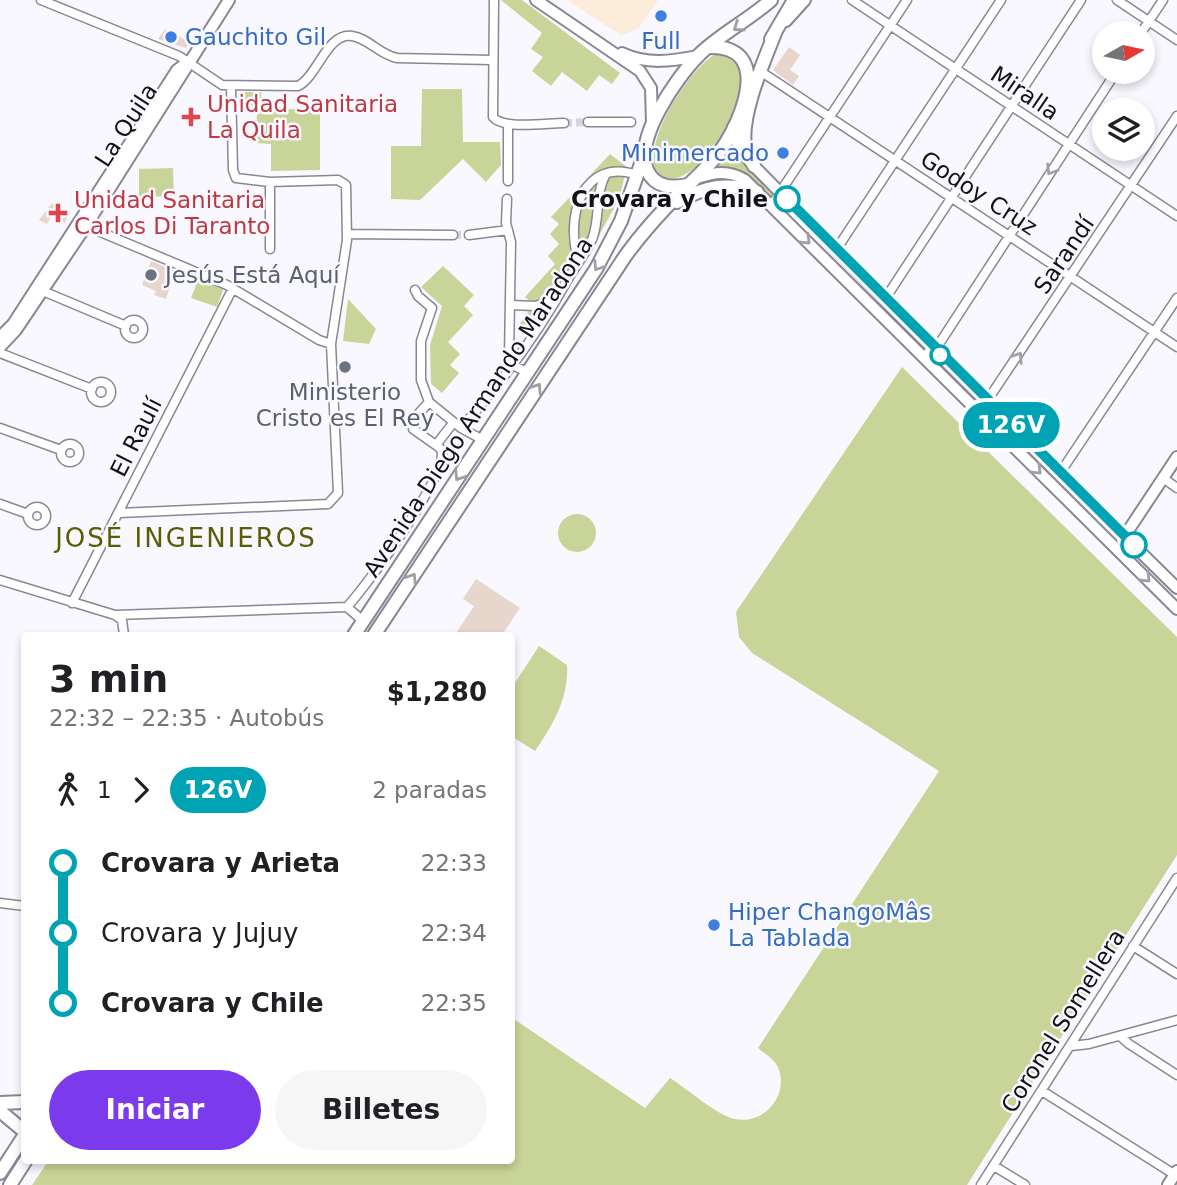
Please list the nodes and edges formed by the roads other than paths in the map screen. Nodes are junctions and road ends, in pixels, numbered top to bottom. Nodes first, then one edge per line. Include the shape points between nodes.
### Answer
1 (41, 0) edge
2 (229, 0) edge
3 (494, 0) edge
4 (536, 0) edge
5 (794, 0) edge
6 (805, 0) edge
7 (852, 0) edge
8 (906, 0) edge
9 (1001, 0) edge
10 (1082, 0) edge
11 (1117, 0) edge
12 (1163, 0) edge
13 (768, 2) edge
14 (1148, 21) edge
15 (1150, 21) edge
16 (890, 26) junction
17 (1155, 26) edge
18 (777, 30) junction
19 (1177, 40) edge
20 (600, 43) junction
21 (709, 47) junction
22 (698, 56) junction
23 (492, 60) junction
24 (189, 61) junction
25 (955, 70) junction
26 (760, 71) junction
27 (748, 79) junction
28 (1108, 84) edge
29 (232, 86) junction
30 (1012, 107) junction
31 (1177, 116) edge
32 (828, 118) junction
33 (588, 122) tunnel mouth
34 (631, 122) dead end
35 (564, 123) tunnel mouth
36 (508, 125) junction
37 (652, 125) junction
38 (733, 127) junction
39 (1068, 144) junction
40 (643, 158) junction
41 (895, 162) junction
42 (754, 166) junction
43 (606, 174) junction
44 (637, 175) junction
45 (508, 181) dead end
46 (270, 182) junction
47 (689, 187) junction
48 (1132, 187) junction
49 (757, 192) junction
50 (780, 192) junction
51 (507, 199) dead end
52 (953, 199) junction
53 (771, 206) junction
54 (1177, 216) edge
55 (81, 225) junction
56 (508, 230) junction
57 (347, 234) junction
58 (468, 234) tunnel mouth
59 (453, 235) tunnel mouth
60 (1009, 236) junction
61 (271, 249) dead end
62 (836, 250) junction
63 (579, 261) junction
64 (1071, 278) junction
65 (233, 288) junction
66 (39, 290) junction
67 (415, 290) dead end
68 (1177, 298) edge
69 (885, 299) junction
70 (556, 300) junction
71 (511, 305) junction
72 (126, 326) dead end
73 (1154, 332) junction
74 (0, 337) edge
75 (331, 344) junction
76 (0, 347) edge
77 (1177, 347) edge
78 (934, 349) junction
79 (0, 353) edge
80 (923, 357) junction
81 (511, 364) junction
82 (528, 373) junction
83 (92, 389) dead end
84 (429, 402) junction
85 (988, 402) junction
86 (979, 413) junction
87 (457, 426) junction
88 (0, 428) edge
89 (483, 440) junction
90 (436, 445) junction
91 (61, 450) dead end
92 (1177, 457) edge
93 (1060, 473) junction
94 (1163, 478) junction
95 (1177, 488) edge
96 (0, 504) edge
97 (119, 513) junction
98 (28, 514) dead end
99 (1125, 536) junction
100 (1116, 547) junction
101 (0, 580) edge
102 (1177, 588) edge
103 (72, 603) junction
104 (347, 607) junction
105 (1177, 609) edge
106 (114, 615) junction
107 (363, 621) junction
108 (124, 632) edge
109 (356, 632) edge
110 (376, 632) edge
111 (1176, 881) edge
112 (0, 903) edge
113 (21, 906) edge
114 (1133, 946) junction
115 (1177, 974) edge
116 (1177, 1020) edge
117 (1120, 1035) junction
118 (1071, 1046) junction
119 (1177, 1075) edge
120 (1042, 1091) junction
121 (21, 1102) edge
122 (0, 1103) edge
123 (0, 1111) edge
124 (0, 1121) edge
125 (21, 1130) edge
126 (21, 1132) edge
127 (21, 1138) edge
128 (23, 1164) edge
129 (994, 1166) junction
130 (0, 1172) edge
131 (1174, 1177) edge
132 (10, 1185) edge
133 (981, 1185) edge
134 (1025, 1185) edge

1 - 24 street
2 - 24 main road, La Quila
3 - 23 street
4 - 20 main road
5 - 18 main road
6 - 18 main road
7 - 16 street, Miralla
8 - 16 street
9 - 25 street
10 - 30 street
11 - 14 street
12 - 15 street
13 -> 21 main road
16 - 25 street, Miralla
16 - 32 street
17 - 19 street
18 - 26 main road
18 - 27 main road
20 - 22 main road via 652,61
20 - 37 main road via 648,82
21 - 22 main road, Avenida Diego Armando Maradona
21 - 27 main road via 728,47 739,54
22 - 37 main road, Avenida Diego Armando Maradona
23 - 29 street via 397,58 357,37 343,36 298,86
23 - 36 street via 492,114 498,123
24 - 29 street via 222,85
24 - 55 main road, La Quila via 177,70
25 - 30 street, Miralla
25 - 41 street
26 - 32 street, Godoy Cruz
26 - 42 main road via 745,142
27 - 38 main road, Avenida Diego Armando Maradona
28 - 39 street
29 - 46 street via 234,174 240,180
30 - 39 street, Miralla
30 - 52 street
31 - 48 street, Sarandí
32 - 41 street, Godoy Cruz
32 - 50 street
33 - 34 street
35 - 36 street
36 - 45 street
37 - 40 main road, Avenida Diego Armando Maradona
38 - 42 main road via 738,147
38 - 47 main road, Avenida Diego Armando Maradona
39 - 48 street, Miralla
39 -> 60 street
40 - 44 main road, Avenida Diego Armando Maradona
40 - 47 main road via 659,184
41 - 52 street, Godoy Cruz
41 - 62 street
42 - 50 main road
43 - 44 street via 624,170
43 - 63 street via 593,237
43 - 63 street via 587,187 576,208 573,235
44 -> 82 main road, Avenida Diego Armando Maradona via 607,250
46 - 57 street via 343,182
46 - 61 street
47 - 49 main road via 732,184
47 - 49 main road via 712,174 731,173
110 -> 47 main road, Avenida Diego Armando Maradona via 639,237
48 - 54 street, Miralla
48 - 64 street, Sarandí
49 - 53 main road
50 - 53 street
50 - 62 main road
51 - 56 street
52 - 60 street, Godoy Cruz
52 - 69 street
53 -> 80 main road
55 - 65 street
55 - 66 main road, La Quila
56 - 58 street
56 - 71 street
57 - 59 street
57 - 75 street
60 - 64 street, Godoy Cruz
60 - 78 street
62 - 69 main road
63 - 70 street
64 - 73 street, Godoy Cruz
85 -> 64 street, Sarandí
65 - 75 street
65 - 97 street, El Raulí
66 - 72 street
66 - 74 main road, La Quila
66 - 76 main road, La Quila via 13,335
67 - 84 street via 432,308 421,341 421,380
68 - 73 street
69 - 78 main road
70 - 71 street via 535,306
70 - 81 street
71 - 81 street
73 - 77 street, Godoy Cruz
73 - 93 street
75 - 97 street via 338,493 331,503
78 - 80 street
78 - 85 main road
79 - 83 street
80 - 86 main road
81 - 82 street
81 - 87 street via 494,391
82 - 89 main road, Avenida Diego Armando Maradona
84 - 87 street
84 - 90 street via 411,425
85 - 86 street, Sarandí
85 - 93 main road
86 -> 100 main road
87 - 89 street
87 - 90 street
88 - 91 street
89 -> 107 main road, Avenida Diego Armando Maradona
90 - 104 street via 442,457 430,487
92 - 94 main road
93 - 99 main road
94 - 95 street
94 - 99 main road
96 - 98 street
97 - 103 street, El Raulí
99 - 100 main road
99 - 102 main road
100 -> 105 main road
101 - 103 street
103 - 106 street
104 - 106 street
104 - 107 street
106 - 108 street via 122,620
107 - 109 main road, Avenida Diego Armando Maradona
111 - 114 street, Coronel Somellera
112 - 113 street
114 - 115 street
114 - 118 street, Coronel Somellera
116 - 117 street
117 - 118 street
117 - 119 street
118 - 120 street, Coronel Somellera
120 - 129 street, Coronel Somellera
120 - 131 street
121 - 122 main road
123 - 125 main road
124 - 126 main road
127 - 130 main road
128 - 132 main road
129 - 133 street, Coronel Somellera
129 - 134 street

